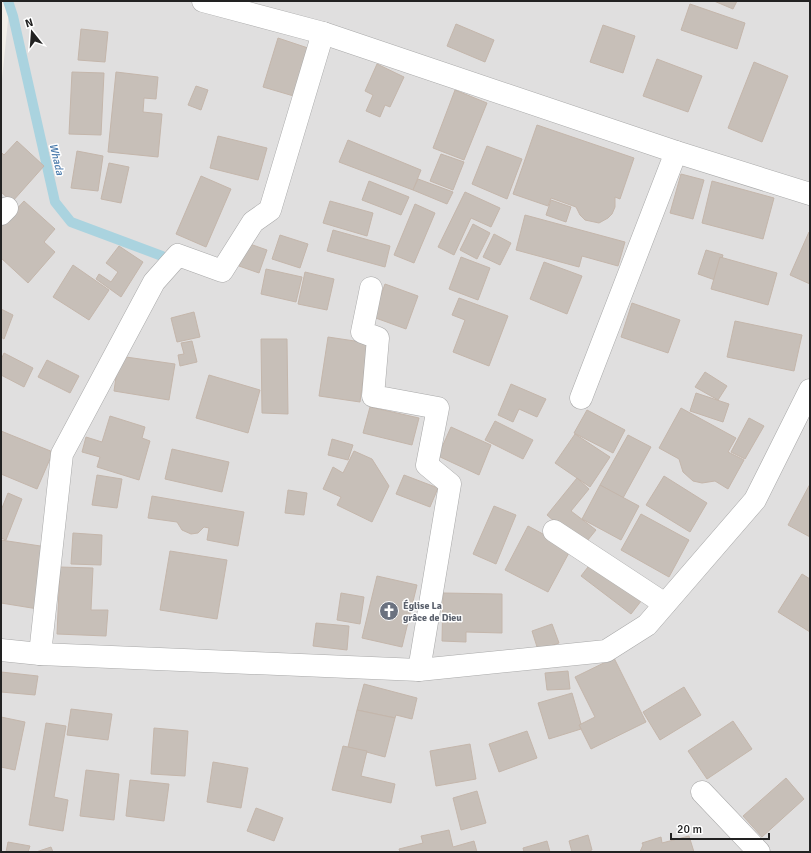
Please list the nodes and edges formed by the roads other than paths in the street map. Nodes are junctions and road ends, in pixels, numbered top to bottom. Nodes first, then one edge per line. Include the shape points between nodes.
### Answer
1 (203, 1) edge
2 (323, 32) junction
3 (676, 152) junction
4 (810, 194) edge
5 (371, 288) dead end
6 (810, 390) edge
7 (581, 398) dead end
8 (554, 531) dead end
9 (665, 604) junction
10 (1, 650) edge
11 (40, 654) junction
12 (419, 670) junction
13 (702, 792) dead end
14 (759, 852) edge

1 - 2 street
2 - 3 street
2 - 11 street via 270,210 253,222 222,271 178,255 154,282 62,454
3 - 4 street
3 - 7 street
5 - 12 street via 362,332 378,338 373,396 438,408 428,465 450,484
6 - 9 street via 755,500
8 - 9 street
9 - 12 street via 647,625 606,651
10 - 11 street
11 - 12 street
13 - 14 street

